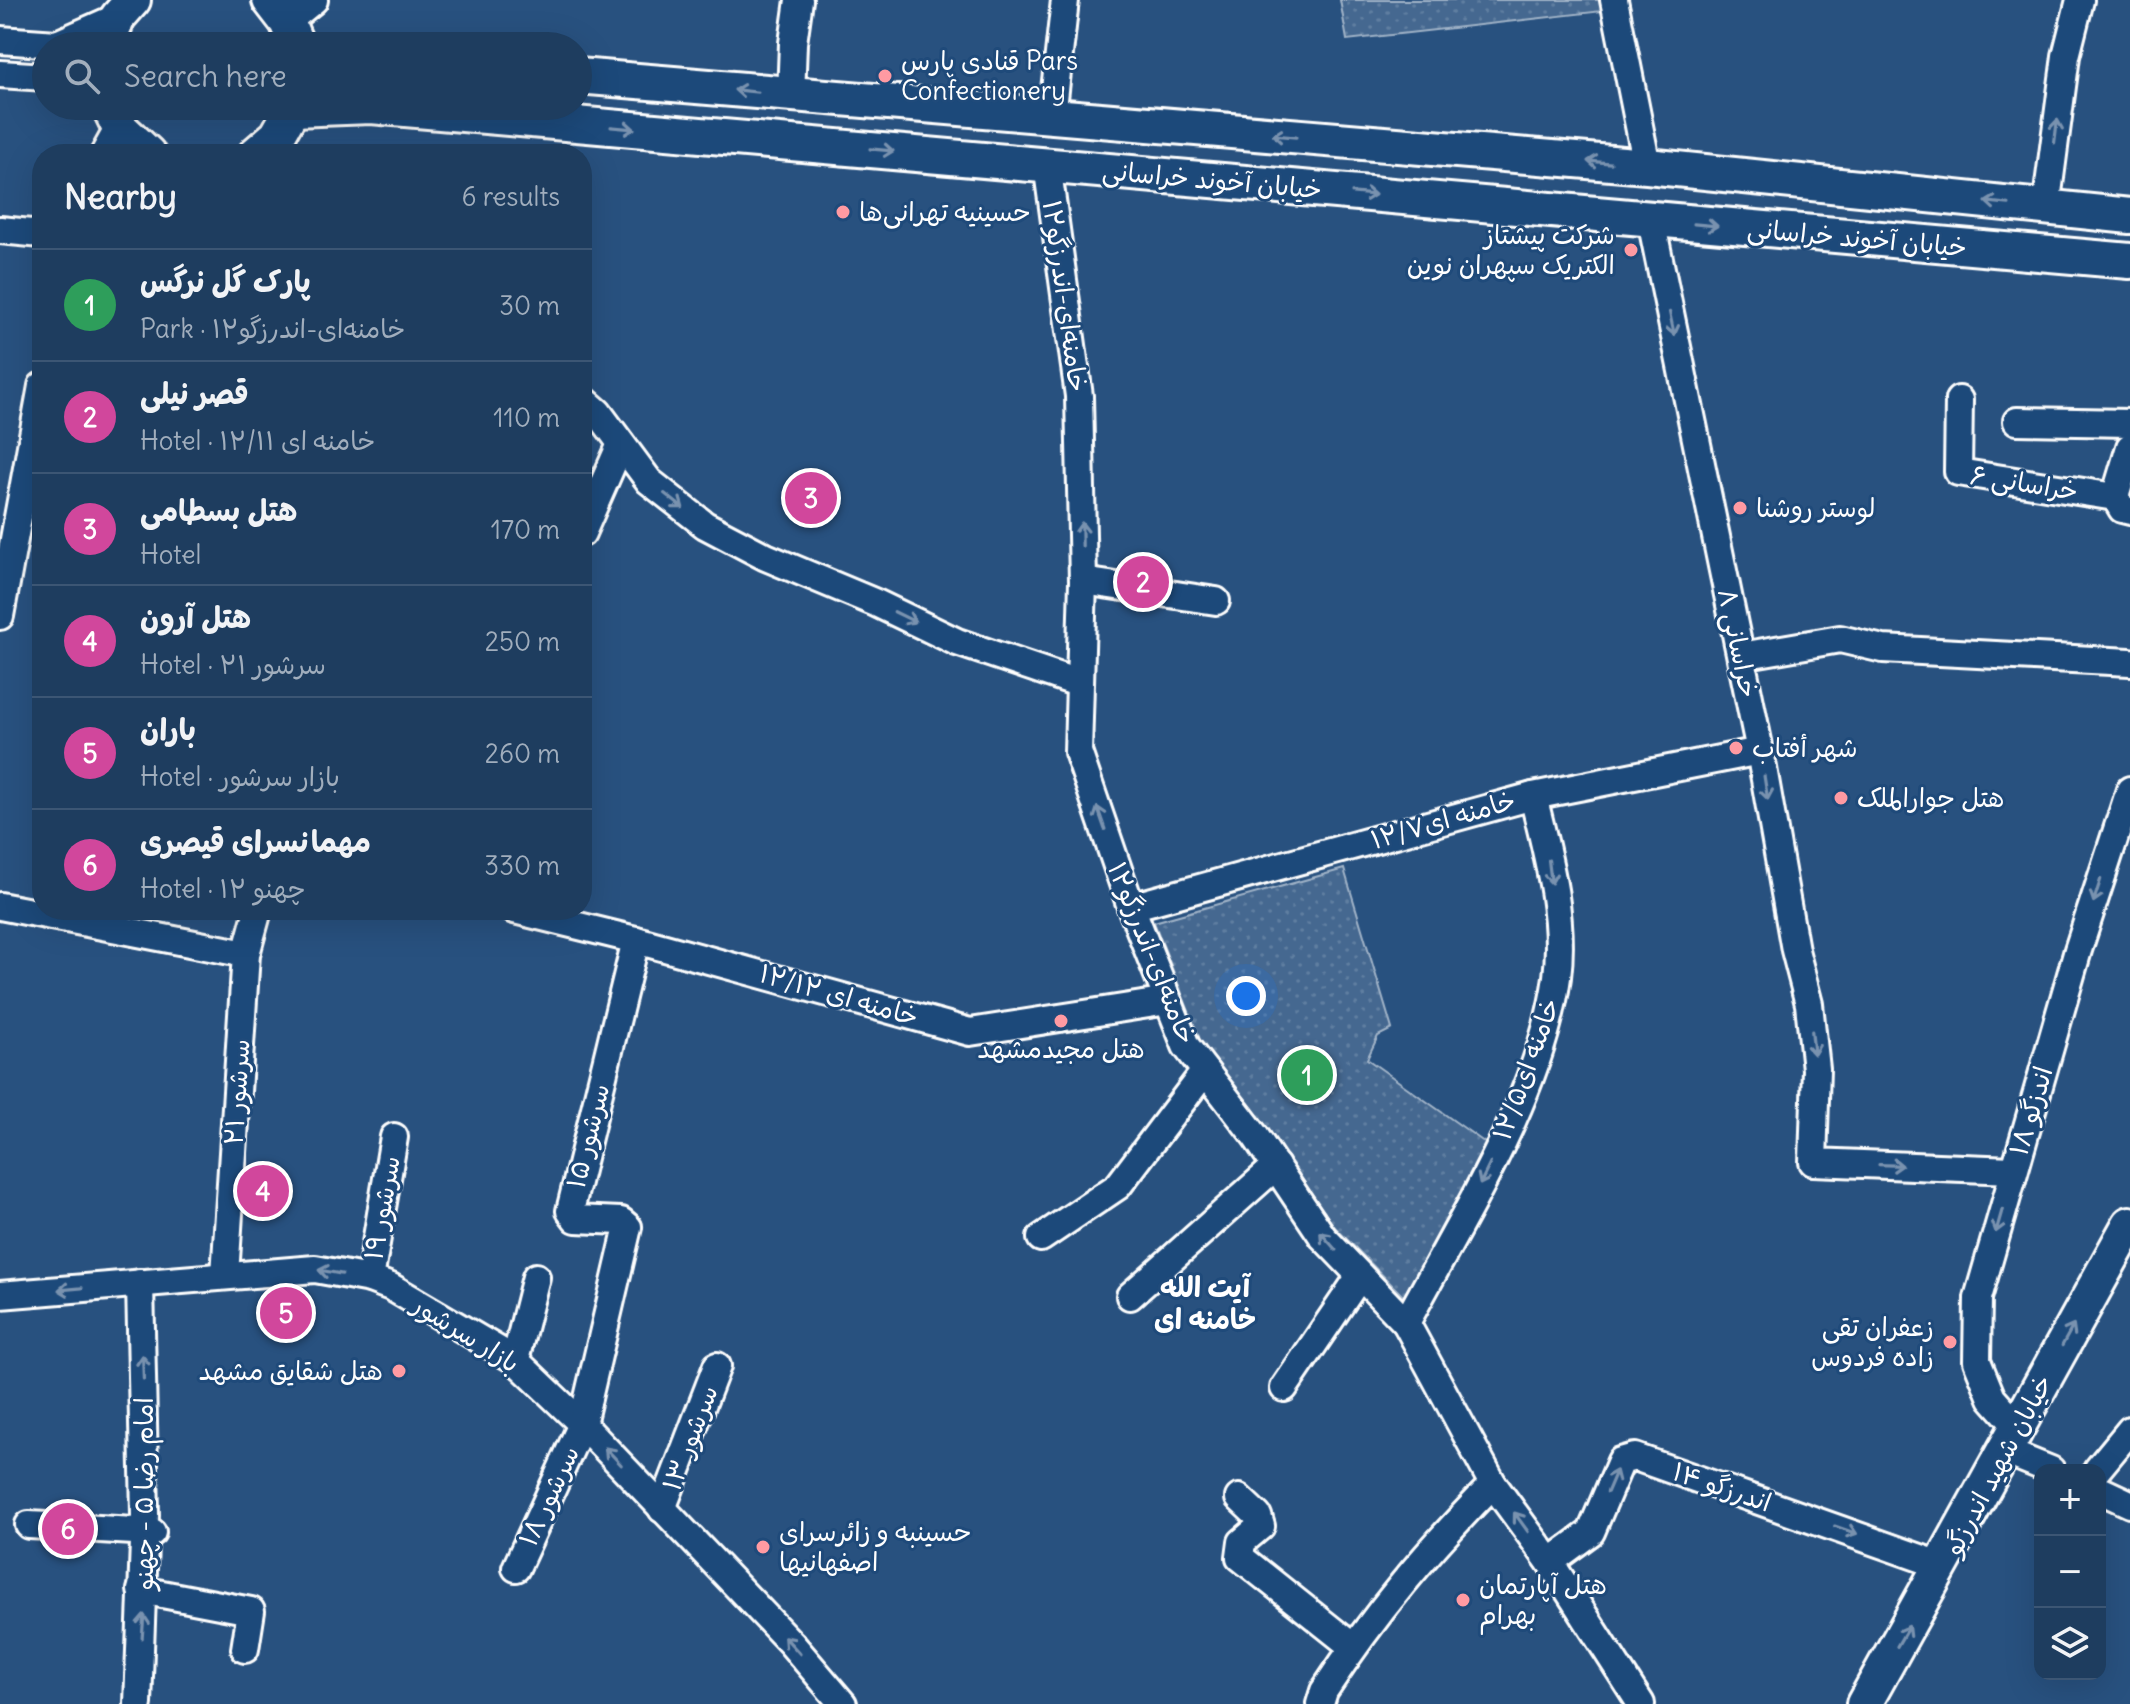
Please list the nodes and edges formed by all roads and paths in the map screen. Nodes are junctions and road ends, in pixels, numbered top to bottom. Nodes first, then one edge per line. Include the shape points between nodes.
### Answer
1 (314, 0) edge
2 (799, 0) edge
3 (1065, 0) edge
4 (1614, 0) edge
5 (2080, 0) edge
6 (119, 21) edge
7 (89, 32) edge
8 (291, 32) edge
9 (0, 40) edge
10 (32, 42) edge
11 (0, 74) edge
12 (32, 76) edge
13 (592, 77) edge
14 (791, 96) junction
15 (1052, 117) junction
16 (287, 120) edge
17 (534, 120) edge
18 (111, 129) edge
19 (133, 144) edge
20 (268, 144) edge
21 (1047, 164) junction
22 (1647, 166) junction
23 (2046, 208) junction
24 (2130, 216) edge
25 (1651, 220) junction
26 (0, 230) edge
27 (32, 233) edge
28 (2130, 261) edge
29 (1959, 400) dead end
30 (592, 407) edge
31 (2017, 421) dead end
32 (2130, 423) edge
33 (32, 441) edge
34 (621, 444) junction
35 (2130, 447) edge
36 (2123, 504) edge
37 (592, 510) edge
38 (1083, 581) junction
39 (1216, 601) dead end
40 (0, 616) edge
41 (1741, 656) junction
42 (2130, 662) edge
43 (1078, 683) junction
44 (1760, 751) junction
45 (2130, 790) edge
46 (1533, 796) junction
47 (0, 906) edge
48 (1131, 907) junction
49 (32, 912) edge
50 (72, 920) edge
51 (255, 920) edge
52 (555, 920) edge
53 (636, 940) junction
54 (246, 954) junction
55 (1168, 1001) junction
56 (1205, 1071) junction
57 (394, 1137) dead end
58 (1276, 1166) junction
59 (2013, 1170) junction
60 (2130, 1224) edge
61 (1041, 1238) dead end
62 (225, 1275) junction
63 (1360, 1276) junction
64 (536, 1277) dead end
65 (370, 1279) junction
66 (140, 1283) junction
67 (0, 1295) edge
68 (1130, 1296) dead end
69 (1406, 1323) junction
70 (515, 1360) junction
71 (717, 1366) dead end
72 (1284, 1388) dead end
73 (582, 1424) junction
74 (2130, 1430) edge
75 (2010, 1439) junction
76 (2043, 1464) edge
77 (2102, 1464) edge
78 (1493, 1484) junction
79 (2106, 1493) edge
80 (1239, 1498) dead end
81 (2130, 1504) edge
82 (662, 1509) junction
83 (29, 1525) dead end
84 (148, 1532) junction
85 (1550, 1562) junction
86 (1943, 1566) junction
87 (516, 1568) dead end
88 (141, 1590) junction
89 (1353, 1647) junction
90 (245, 1649) dead end
91 (138, 1704) edge
92 (843, 1704) edge
93 (1320, 1704) edge
94 (1641, 1704) edge
95 (1864, 1704) edge

1 - 8 street
2 - 14 street
3 - 15 street
4 - 22 street
23 -> 5 street via 2066,56
6 - 7 street
9 - 10 street
11 - 12 street
14 -> 13 main road, خیابان آخوند خراسانی
14 - 15 main road, خیابان آخوند خراسانی
22 -> 15 main road, خیابان آخوند خراسانی
16 - 20 main road
17 -> 21 main road, خیابان آخوند خراسانی
18 - 19 main road
21 -> 25 main road, خیابان آخوند خراسانی
38 -> 21 street, خامنه‌ای-اندرزگو۱۲ via 1079,396
23 -> 22 main road, خیابان آخوند خراسانی
23 - 24 main road, خیابان آخوند خراسانی
25 -> 28 main road, خیابان آخوند خراسانی
25 -> 41 street, خراسانی ۸
26 - 27 street
29 - 36 street, خراسانی ۶ via 1958,472
30 - 34 street
31 - 32 street
33 - 40 street
34 - 37 street
34 -> 43 street via 649,481 705,525 741,545 957,642
35 - 36 street
38 - 39 street
38 - 43 street, خامنه‌ای-اندرزگو۱۲
41 - 42 street via 1840,639 1883,649
41 - 44 street, خراسانی ۸
48 -> 43 street, خامنه‌ای-اندرزگو۱۲ via 1078,752
44 - 46 street, خامنه ای۱۲/۷
44 -> 59 street, خراسانی ۸ via 1786,907 1809,1004 1816,1069 1813,1162
45 -> 59 street, اندزگو ۱۸
46 - 48 street, خامنه ای۱۲/۷
46 -> 69 street, خامنه ای۱۲/۵ via 1549,859 1557,931 1557,975 1548,1021 1516,1112
47 - 49 street
48 - 55 street, خامنه‌ای-اندرزگو۱۲
50 - 54 street
51 - 54 street, سرشور ۲۱
52 - 53 street, خامنه ای ۱۲/۱۲
53 - 55 street, خامنه ای ۱۲/۱۲ via 970,1032
53 - 73 street, سرشور ۱۵ via 570,1211 576,1219 621,1221 628,1227
54 - 62 street, سرشور ۲۱
55 - 56 street, خامنه‌ای-اندرزگو۱۲ via 1186,1046
56 - 58 street, خامنه‌ای-اندرزگو۱۲
56 - 61 street via 1118,1186
57 - 65 street, سرشور ۱۹
63 -> 58 street, خامنه‌ای-اندرزگو۱۲ via 1323,1237
58 - 68 street
59 -> 75 street, اندزگو ۱۸ via 1978,1298 1977,1361
75 -> 60 main road, خیابان شهید اندرزگو
65 -> 62 street, بازار سرشور via 315,1269
62 - 66 street, بازار سرشور
63 - 69 street, خامنه‌ای-اندرزگو۱۲
63 - 72 street
64 - 70 street
65 - 70 street, بازار سرشور
66 -> 67 street, بازار سرشور
84 -> 66 street, امام رضا ۵ - چهنو
69 - 78 street, خامنه‌ای-اندرزگو۱۲
70 - 73 street, بازار سرشور
71 - 82 street, سرشور ۱۳
82 -> 73 street, بازار سرشور
73 - 87 street, سرشور ۱۸
74 - 77 street
75 - 76 street
75 - 86 main road, خیابان شهید اندرزگو
85 -> 78 street, خامنه‌ای-اندرزگو۱۲
78 - 89 street via 1425,1554
79 - 81 street
80 - 89 street via 1261,1526 1242,1542 1240,1557
92 -> 82 street, بازار سرشور
83 - 84 street
84 - 88 street, امام رضا ۵ - چهنو
85 -> 86 street, اندرزگو ۱۴ via 1591,1532 1621,1461 1635,1457
85 - 94 street, خامنه‌ای-اندرزگو۱۲
95 -> 86 main road, خیابان شهید اندرزگو
88 - 90 street via 251,1611
91 -> 88 street, امام رضا ۵ - چهنو
89 - 93 street

